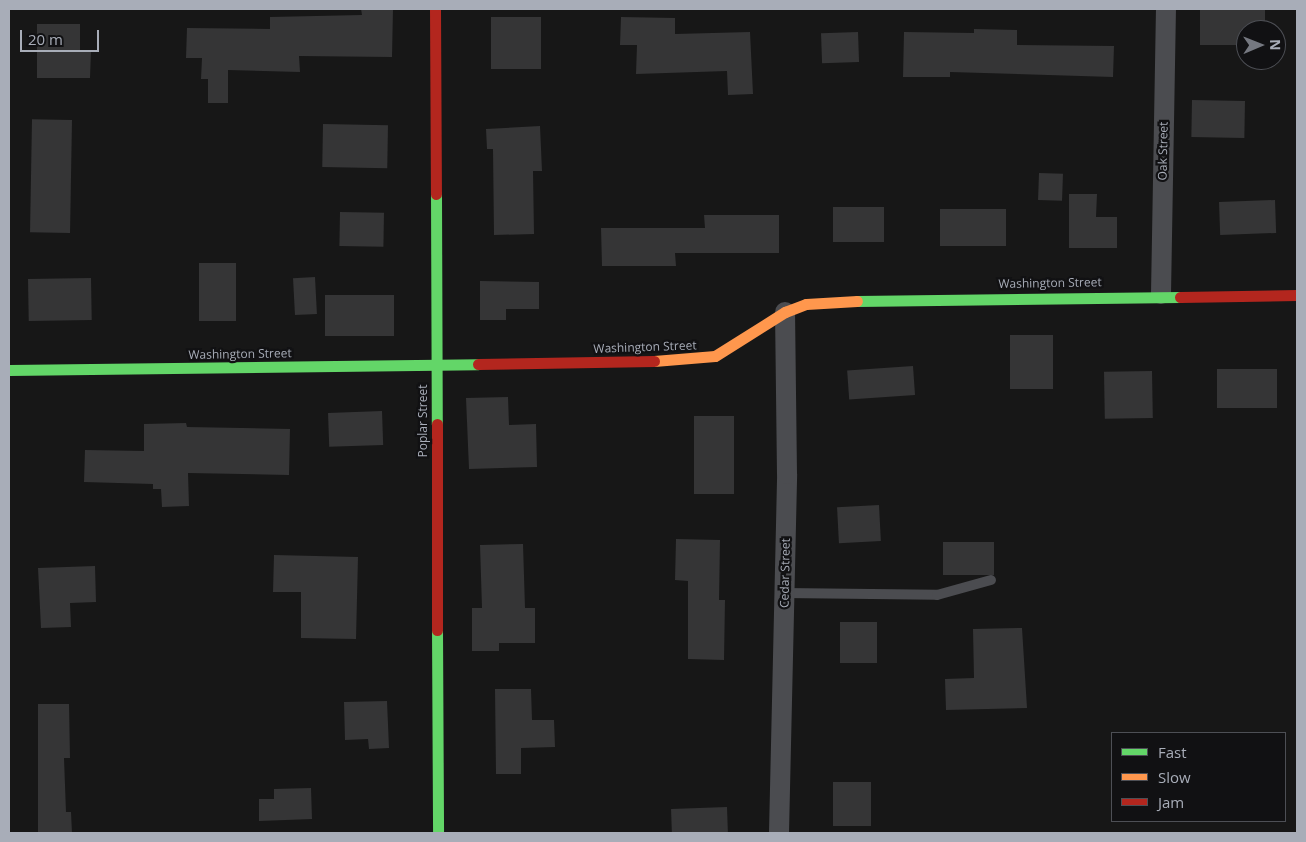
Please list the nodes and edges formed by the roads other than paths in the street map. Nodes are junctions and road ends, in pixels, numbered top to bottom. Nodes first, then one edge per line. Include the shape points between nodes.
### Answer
1 (435, 9) edge
2 (1166, 9) edge
3 (1161, 294) junction
4 (1297, 295) edge
5 (784, 312) junction
6 (437, 366) junction
7 (9, 370) edge
8 (991, 580) dead end
9 (784, 593) junction
10 (438, 833) edge
11 (779, 833) edge

1 - 6 street, Poplar Street
2 - 3 street, Oak Street
3 - 4 street, Washington Street
3 - 5 street, Washington Street via 832,301 806,304
5 - 6 street, Washington Street via 715,356 690,361
5 - 9 street, Cedar Street
6 - 7 street, Washington Street
6 - 10 street, Poplar Street
8 - 9 lane via 937,595
9 - 11 street, Cedar Street

